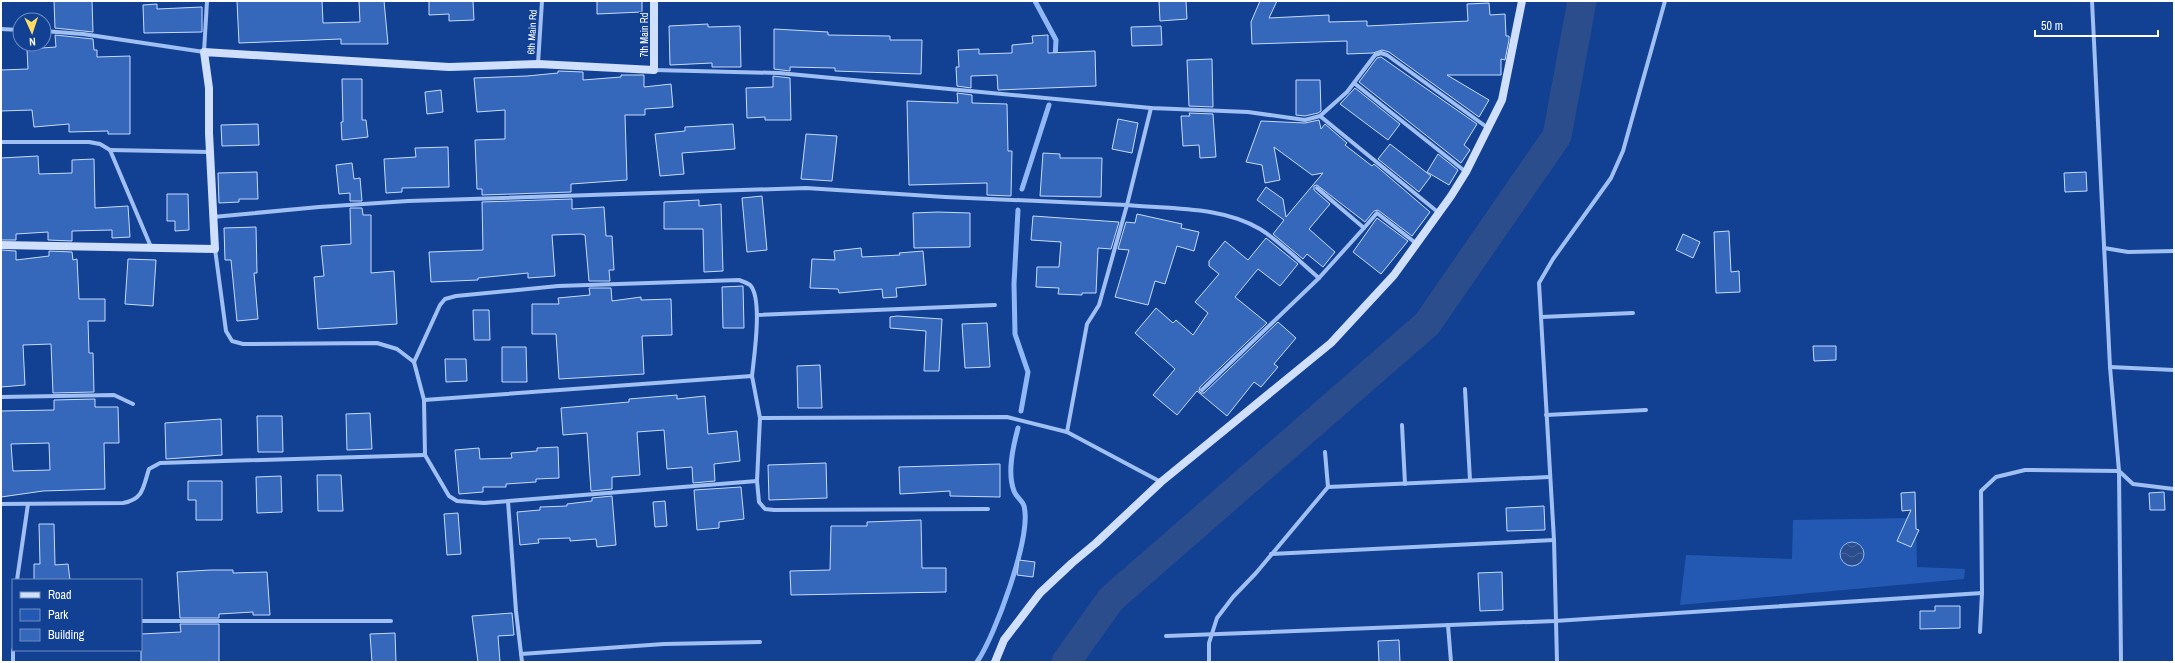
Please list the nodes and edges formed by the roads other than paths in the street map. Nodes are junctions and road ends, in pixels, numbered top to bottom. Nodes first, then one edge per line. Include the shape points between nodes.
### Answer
1 (207, 1) edge
2 (542, 1) edge
3 (654, 1) edge
4 (1522, 1) edge
5 (1665, 1) edge
6 (2092, 1) edge
7 (1, 29) edge
8 (12, 30) edge
9 (52, 32) edge
10 (204, 52) junction
11 (538, 64) junction
12 (654, 70) junction
13 (1354, 83) junction
14 (1151, 108) junction
15 (1320, 116) junction
16 (1488, 128) junction
17 (1, 142) edge
18 (110, 150) junction
19 (210, 152) junction
20 (1466, 172) junction
21 (1317, 188) dead end
22 (1127, 205) junction
23 (1439, 214) junction
24 (213, 217) junction
25 (1364, 228) junction
26 (1, 245) edge
27 (1417, 245) junction
28 (151, 248) junction
29 (2104, 248) junction
30 (215, 249) junction
31 (2174, 251) edge
32 (1319, 278) junction
33 (995, 305) dead end
34 (1633, 313) dead end
35 (757, 315) junction
36 (1541, 317) junction
37 (414, 362) junction
38 (2110, 366) junction
39 (2174, 370) edge
40 (752, 376) junction
41 (1202, 390) dead end
42 (1465, 390) dead end
43 (1, 397) edge
44 (424, 400) junction
45 (133, 404) dead end
46 (1646, 410) dead end
47 (1546, 415) junction
48 (760, 418) junction
49 (1402, 424) dead end
50 (1067, 432) junction
51 (1326, 452) dead end
52 (425, 455) junction
53 (2119, 471) junction
54 (1549, 476) junction
55 (1470, 480) junction
56 (757, 481) junction
57 (1162, 482) junction
58 (1405, 484) junction
59 (1328, 487) junction
60 (2174, 489) edge
61 (508, 501) junction
62 (1, 504) edge
63 (28, 504) junction
64 (988, 509) dead end
65 (1554, 540) junction
66 (1271, 554) junction
67 (17, 579) edge
68 (1982, 593) junction
69 (142, 620) edge
70 (391, 621) dead end
71 (1555, 621) junction
72 (1448, 625) junction
73 (1980, 632) dead end
74 (1210, 634) junction
75 (1166, 636) dead end
76 (760, 642) dead end
77 (14, 651) edge
78 (521, 654) junction
79 (13, 662) edge
80 (522, 662) edge
81 (995, 662) edge
82 (1210, 662) edge
83 (1451, 662) edge
84 (1558, 662) edge
85 (2121, 662) edge

1 - 10 street
2 - 11 street, 6th Main Rd
3 - 12 street, 7th Main Rd
4 - 16 street via 1502,100
5 - 36 street via 1623,151 1611,178 1553,259 1539,283
6 - 29 street
7 - 8 street
9 - 10 street
10 - 11 street via 449,67
10 - 19 street via 209,88
11 - 12 street
12 - 14 street via 779,73
13 - 15 street
13 - 16 street via 1375,55 1384,54
13 - 20 street
14 - 15 street via 1248,112 1305,120
14 - 22 street
15 - 23 street
16 - 20 street
17 - 18 street via 89,142 100,144
18 - 19 street
18 - 28 street
19 - 24 street
20 - 23 street
21 - 25 street
22 - 24 street via 806,188 408,201 319,206
22 - 32 street via 1214,213 1245,221 1269,236
22 - 50 street via 1099,306 1087,324
23 - 27 street
24 - 30 street
25 - 27 street via 1377,213
25 - 32 street
26 - 28 street
27 - 57 street via 1394,275 1330,343
28 - 30 street
29 - 31 street via 2128,252
29 - 38 street
30 - 37 street via 226,331 232,341 243,344 377,343 397,348
32 - 41 street
33 - 35 street
34 - 36 street
35 - 37 street via 754,292 750,285 739,280 558,286 456,296 445,299 440,305
35 - 40 street
36 - 47 street
37 - 44 street
38 - 39 street
38 - 53 street
40 - 44 street
40 - 48 street
42 - 55 street
43 - 45 street via 114,395
44 - 52 street
46 - 47 street
47 - 54 street
48 - 50 street via 1007,417
48 - 56 street
49 - 58 street
50 - 57 street
51 - 59 street
52 - 61 street via 449,496 457,501
52 - 63 street via 160,463 149,469 142,492 132,501
53 - 60 street via 2133,484
53 - 68 street via 2025,470 1996,477 1980,491
53 - 85 street
54 - 55 street
54 - 65 street
55 - 58 street
56 - 61 street
56 - 64 street via 759,502 765,509
57 - 81 street via 1040,592 1004,640
58 - 59 street
59 - 66 street
61 - 78 street
62 - 63 street
63 - 67 street
65 - 66 street
65 - 71 street
66 - 74 street via 1233,597 1217,618
68 - 71 street
68 - 73 street
69 - 70 street
71 - 72 street
71 - 84 street
72 - 74 street
72 - 83 street
74 - 75 street
74 - 82 street
76 - 78 street via 664,644
77 - 79 street
78 - 80 street

